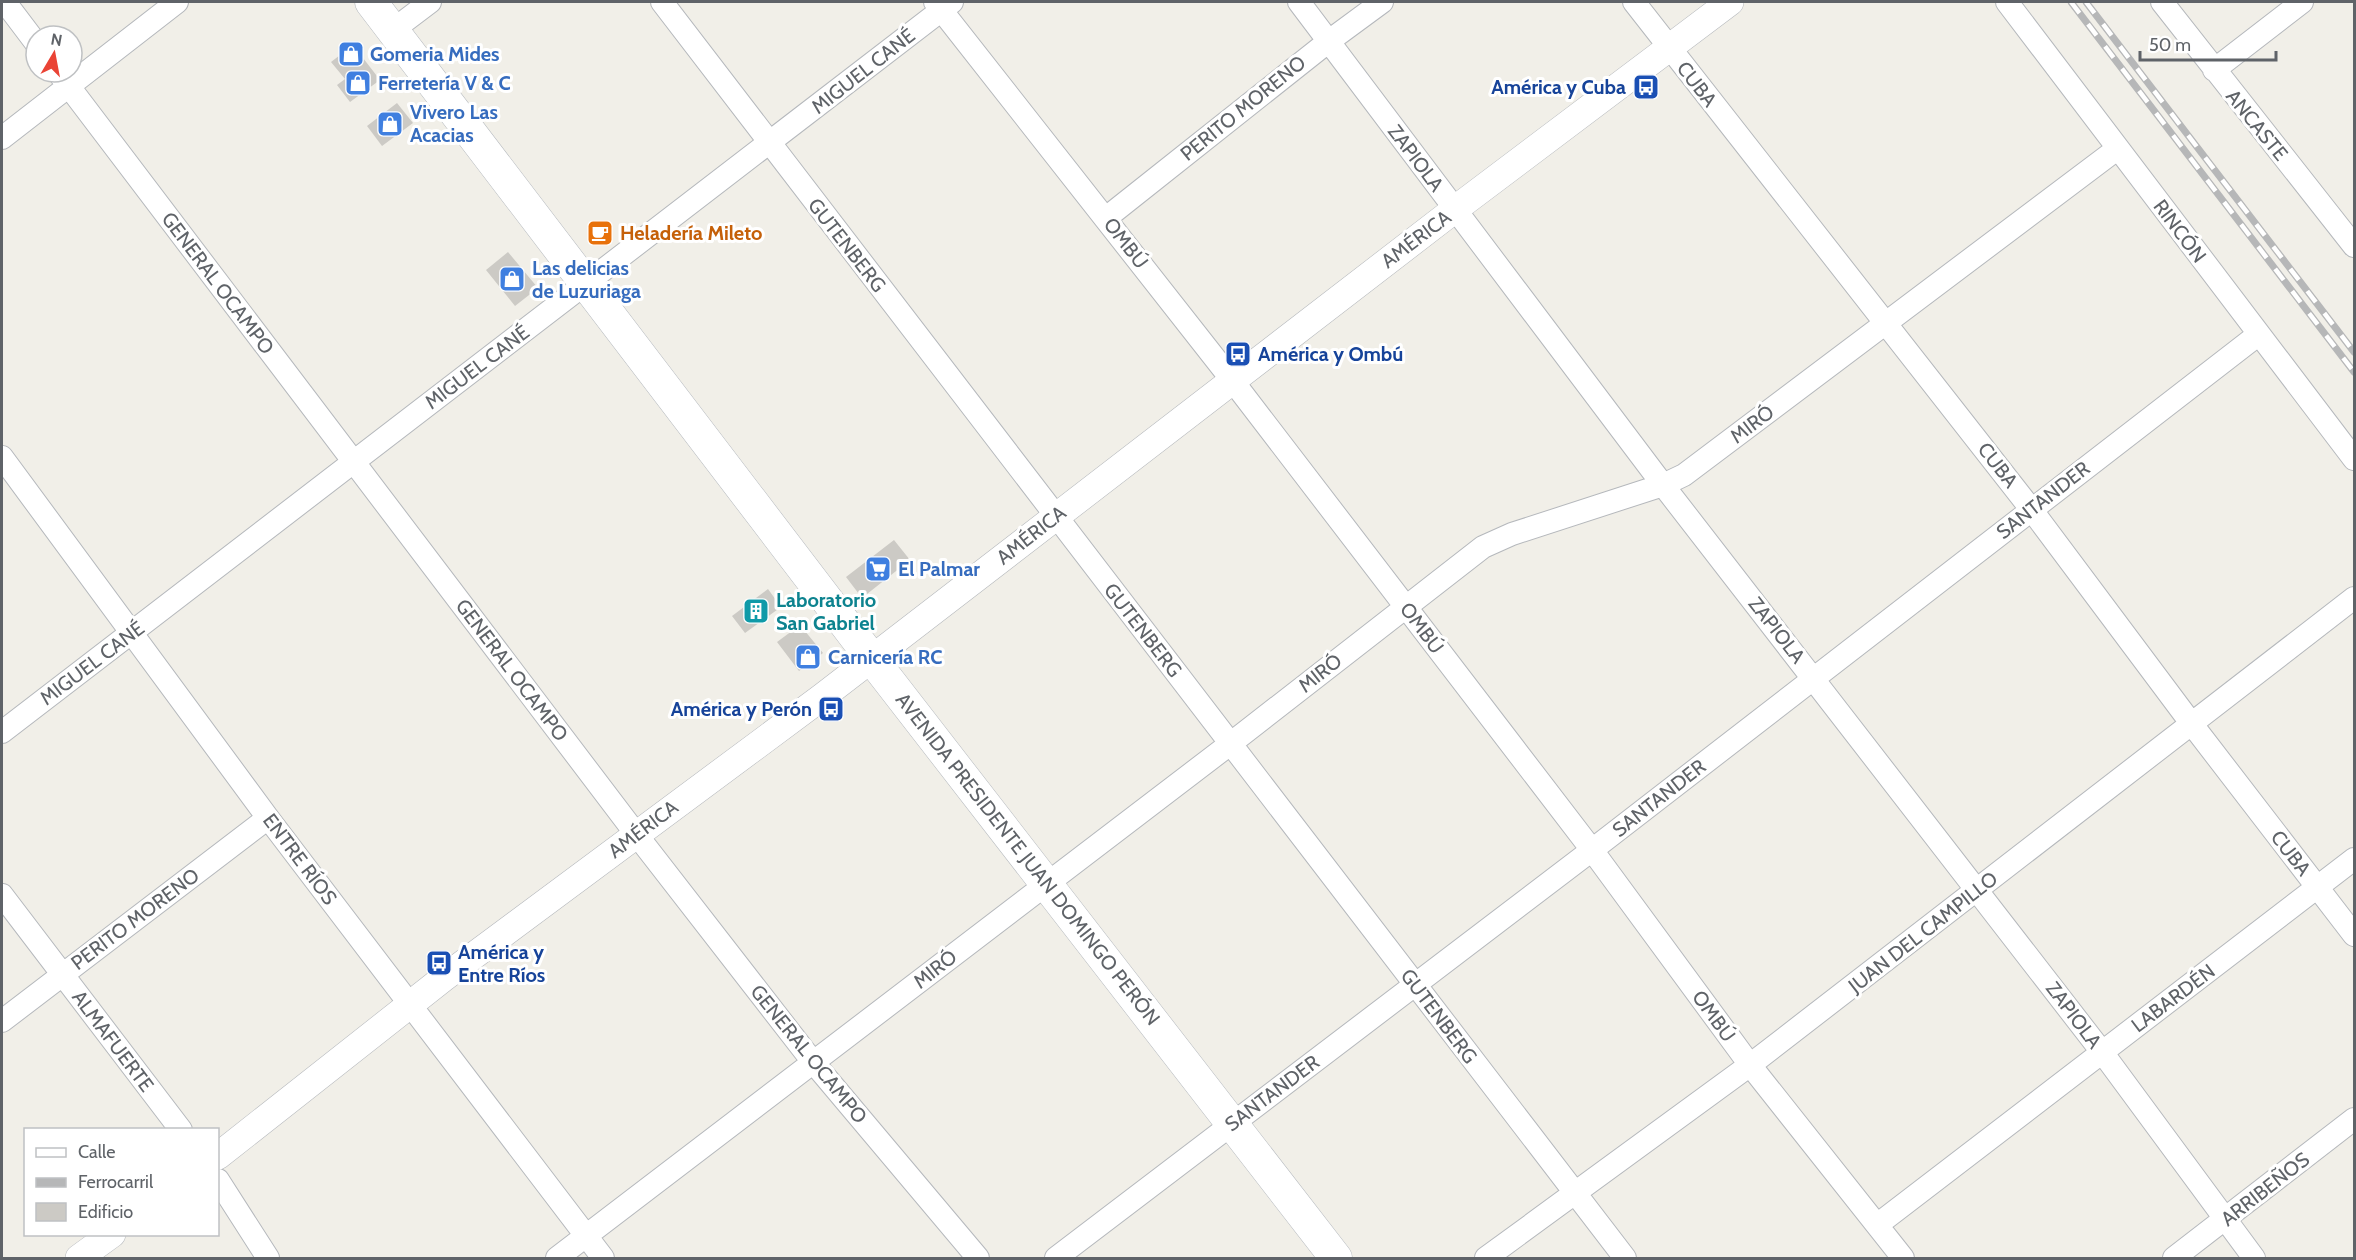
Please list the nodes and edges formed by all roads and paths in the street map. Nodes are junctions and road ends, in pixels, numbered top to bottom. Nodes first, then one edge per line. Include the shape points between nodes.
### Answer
1 (4, 2) edge
2 (177, 2) edge
3 (371, 2) edge
4 (430, 2) edge
5 (662, 2) edge
6 (1299, 2) edge
7 (1382, 2) edge
8 (1634, 2) edge
9 (1730, 2) edge
10 (2007, 2) edge
11 (2162, 2) edge
12 (2302, 2) edge
13 (943, 4) edge
14 (24, 28) edge
15 (393, 30) junction
16 (1329, 40) junction
17 (1669, 49) junction
18 (84, 65) edge
19 (2214, 70) junction
20 (58, 84) edge
21 (67, 84) edge
22 (2, 138) edge
23 (770, 143) junction
24 (2117, 149) junction
25 (1454, 210) junction
26 (1107, 218) junction
27 (2355, 246) edge
28 (586, 284) junction
29 (1887, 323) junction
30 (2259, 334) junction
31 (1232, 380) junction
32 (2, 457) edge
33 (2355, 459) edge
34 (354, 462) junction
35 (1663, 485) junction
36 (2031, 509) junction
37 (1056, 516) junction
38 (2355, 598) edge
39 (1405, 607) junction
40 (132, 632) junction
41 (872, 659) junction
42 (1815, 679) junction
43 (2191, 723) junction
44 (2, 732) edge
45 (1230, 744) junction
46 (268, 818) junction
47 (636, 834) junction
48 (1592, 850) junction
49 (2355, 859) edge
50 (1047, 883) junction
51 (2317, 887) junction
52 (1978, 889) junction
53 (2, 895) edge
54 (2355, 935) edge
55 (62, 974) junction
56 (1415, 983) junction
57 (411, 1003) junction
58 (2, 1022) edge
59 (2102, 1052) junction
60 (813, 1062) junction
61 (1750, 1065) junction
62 (2355, 1119) edge
63 (1233, 1123) junction
64 (179, 1128) edge
65 (219, 1155) edge
66 (219, 1181) edge
67 (1573, 1193) junction
68 (2225, 1220) junction
69 (1877, 1225) junction
70 (109, 1236) edge
71 (586, 1236) junction
72 (79, 1258) edge
73 (268, 1258) edge
74 (557, 1258) edge
75 (603, 1258) edge
76 (978, 1258) edge
77 (1056, 1258) edge
78 (1336, 1258) edge
79 (1486, 1258) edge
80 (1625, 1258) edge
81 (1903, 1258) edge
82 (2175, 1258) edge
83 (2254, 1258) edge

1 - 14 street
2 - 18 street
3 - 15 main road, AVENIDA PRESIDENTE JUAN DOMINGO PERÓN
4 - 15 street
5 - 23 street, GUTENBERG
6 - 16 street, ZAPIOLA
7 - 16 street, PERITO MORENO
8 - 17 street, CUBA
9 - 17 street, AMÉRICA
10 - 24 street, RINCÓN
11 - 19 street, ANCASTE
12 - 19 street
13 - 23 street, MIGUEL CANÉ
13 - 26 street, OMBÚ
15 - 28 main road, AVENIDA PRESIDENTE JUAN DOMINGO PERÓN
16 - 25 street, ZAPIOLA
16 - 26 street, PERITO MORENO
17 - 25 street, AMÉRICA
17 - 29 street, CUBA
19 - 27 street, ANCASTE
20 - 22 street
21 - 34 street, GENERAL OCAMPO
23 - 28 street, MIGUEL CANÉ
23 - 37 street, GUTENBERG
24 - 29 street, MIRÓ
24 - 30 street, RINCÓN
25 - 31 street, AMÉRICA
25 - 35 street, ZAPIOLA
26 - 31 street, OMBÚ
28 - 34 street, MIGUEL CANÉ
28 - 41 main road, AVENIDA PRESIDENTE JUAN DOMINGO PERÓN
29 - 35 street, MIRÓ via 1684,475
29 - 36 street, CUBA
30 - 33 street, RINCÓN
30 - 36 street, SANTANDER
31 - 37 street, AMÉRICA
31 - 39 street, OMBÚ
32 - 40 street, ENTRE RÍOS
34 - 40 street, MIGUEL CANÉ
34 - 47 street, GENERAL OCAMPO
35 - 39 street, MIRÓ via 1496,540
35 - 42 street, ZAPIOLA
36 - 42 street, SANTANDER
36 - 43 street, CUBA
37 - 41 street, AMÉRICA
37 - 45 street, GUTENBERG
38 - 43 street, JUAN DEL CAMPILLO
39 - 45 street, MIRÓ
39 - 48 street, OMBÚ
40 - 44 street, MIGUEL CANÉ
40 - 46 street, ENTRE RÍOS
41 - 47 street, AMÉRICA
41 - 50 main road, AVENIDA PRESIDENTE JUAN DOMINGO PERÓN
42 - 48 street, SANTANDER
42 - 52 street, ZAPIOLA
43 - 51 street, CUBA
43 - 52 street, JUAN DEL CAMPILLO
45 - 50 street, MIRÓ
45 - 56 street, GUTENBERG
46 - 55 street, PERITO MORENO
46 - 57 street, ENTRE RÍOS
47 - 57 street, AMÉRICA
47 - 60 street, GENERAL OCAMPO
48 - 56 street, SANTANDER
48 - 61 street, OMBÚ
49 - 51 street, LABARDÉN
50 - 60 street, MIRÓ
50 - 63 main road, AVENIDA PRESIDENTE JUAN DOMINGO PERÓN
51 - 54 street, CUBA
51 - 59 street, LABARDÉN
52 - 59 street, ZAPIOLA
52 - 61 street, JUAN DEL CAMPILLO
53 - 55 street, ALMAFUERTE
55 - 58 street, PERITO MORENO
55 - 64 street, ALMAFUERTE
56 - 63 street, SANTANDER
56 - 67 street, GUTENBERG
57 - 65 street, AMÉRICA
57 - 71 street, ENTRE RÍOS
59 - 68 street, ZAPIOLA
59 - 69 street, LABARDÉN
60 - 71 street, MIRÓ
60 - 76 street, GENERAL OCAMPO
61 - 67 street, JUAN DEL CAMPILLO
61 - 69 street, OMBÚ
62 - 68 street, ARRIBEÑOS
63 - 77 street, SANTANDER
63 - 78 main road, AVENIDA PRESIDENTE JUAN DOMINGO PERÓN
66 - 73 street
67 - 79 street, JUAN DEL CAMPILLO
67 - 80 street, GUTENBERG
68 - 82 street, ARRIBEÑOS
68 - 83 street, ZAPIOLA
69 - 81 street, OMBÚ
70 - 72 street
71 - 74 street, MIRÓ
71 - 75 street, ENTRE RÍOS

